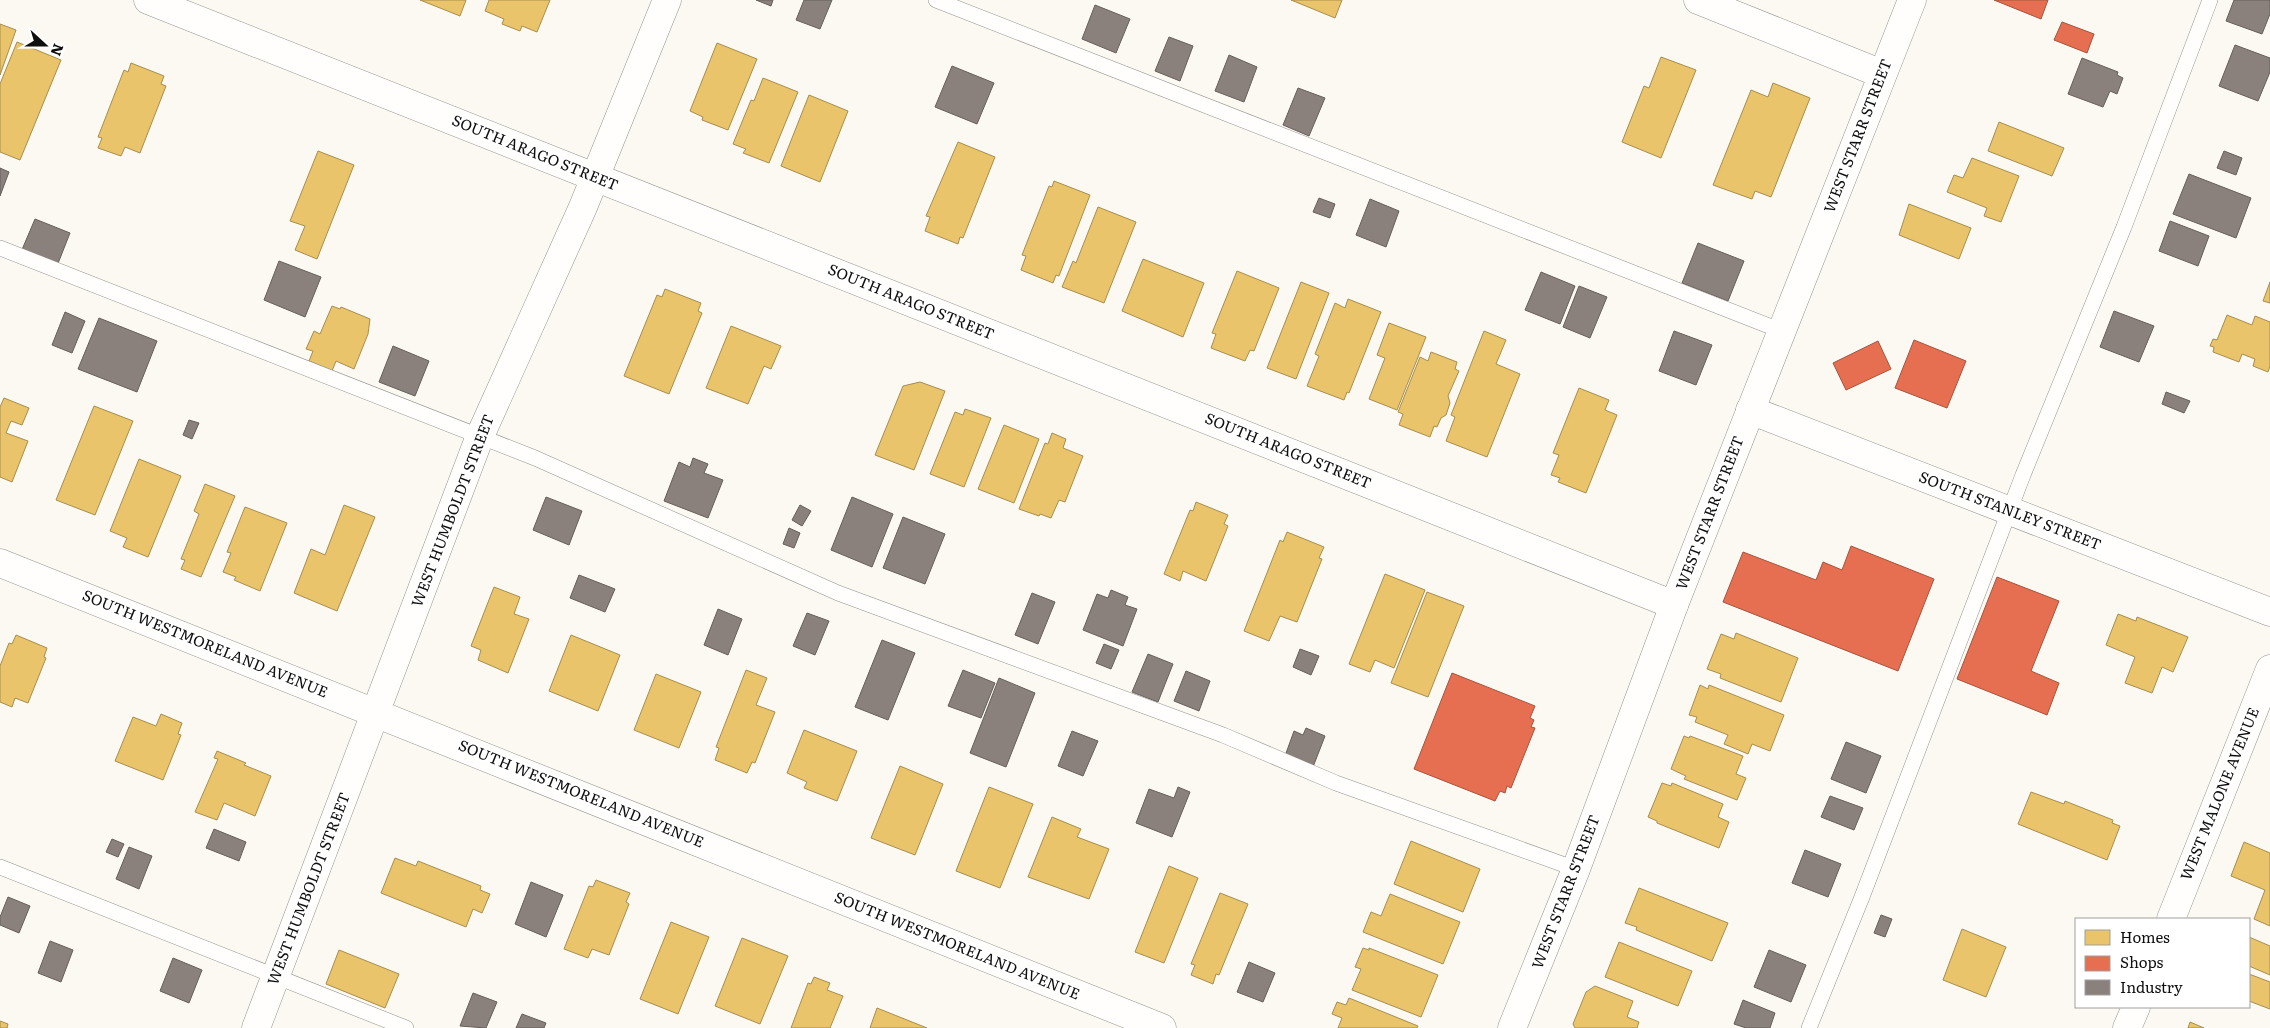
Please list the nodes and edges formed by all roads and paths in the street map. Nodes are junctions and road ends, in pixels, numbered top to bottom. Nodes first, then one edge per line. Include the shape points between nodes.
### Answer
1 (148, 0) edge
2 (667, 0) edge
3 (936, 0) edge
4 (1698, 0) edge
5 (1912, 0) edge
6 (2210, 0) edge
7 (1882, 74) junction
8 (594, 177) junction
9 (0, 248) edge
10 (1782, 331) junction
11 (1750, 410) junction
12 (480, 436) junction
13 (2009, 511) junction
14 (0, 562) edge
15 (1674, 604) junction
16 (2270, 612) edge
17 (2270, 669) edge
18 (377, 713) junction
19 (0, 867) edge
20 (1576, 870) junction
21 (2171, 918) edge
22 (276, 977) junction
23 (2136, 1008) edge
24 (256, 1028) edge
25 (406, 1028) edge
26 (1162, 1028) edge
27 (1512, 1028) edge
28 (1809, 1028) edge
29 (2128, 1028) edge

1 - 8 street, SOUTH ARAGO STREET
2 - 8 street, WEST HUMBOLDT STREET
3 - 10 lane
4 - 7 street
5 - 7 street, WEST STARR STREET
6 - 13 lane via 2124,227
7 - 10 street, WEST STARR STREET
8 - 12 street, WEST HUMBOLDT STREET
8 - 15 street, SOUTH ARAGO STREET
9 - 12 lane
10 - 11 street, WEST STARR STREET
11 - 13 street, SOUTH STANLEY STREET
11 - 15 street, WEST STARR STREET
12 - 18 street, WEST HUMBOLDT STREET
12 - 20 lane via 838,594 1223,735 1336,783
13 - 16 street, SOUTH STANLEY STREET
13 - 28 lane
14 - 18 street, SOUTH WESTMORELAND AVENUE
15 - 20 street, WEST STARR STREET
17 - 21 street, WEST MALONE AVENUE
18 - 22 street, WEST HUMBOLDT STREET
18 - 26 street, SOUTH WESTMORELAND AVENUE
19 - 22 lane
20 - 27 street, WEST STARR STREET
22 - 24 street, WEST HUMBOLDT STREET
22 - 25 lane
23 - 29 street

